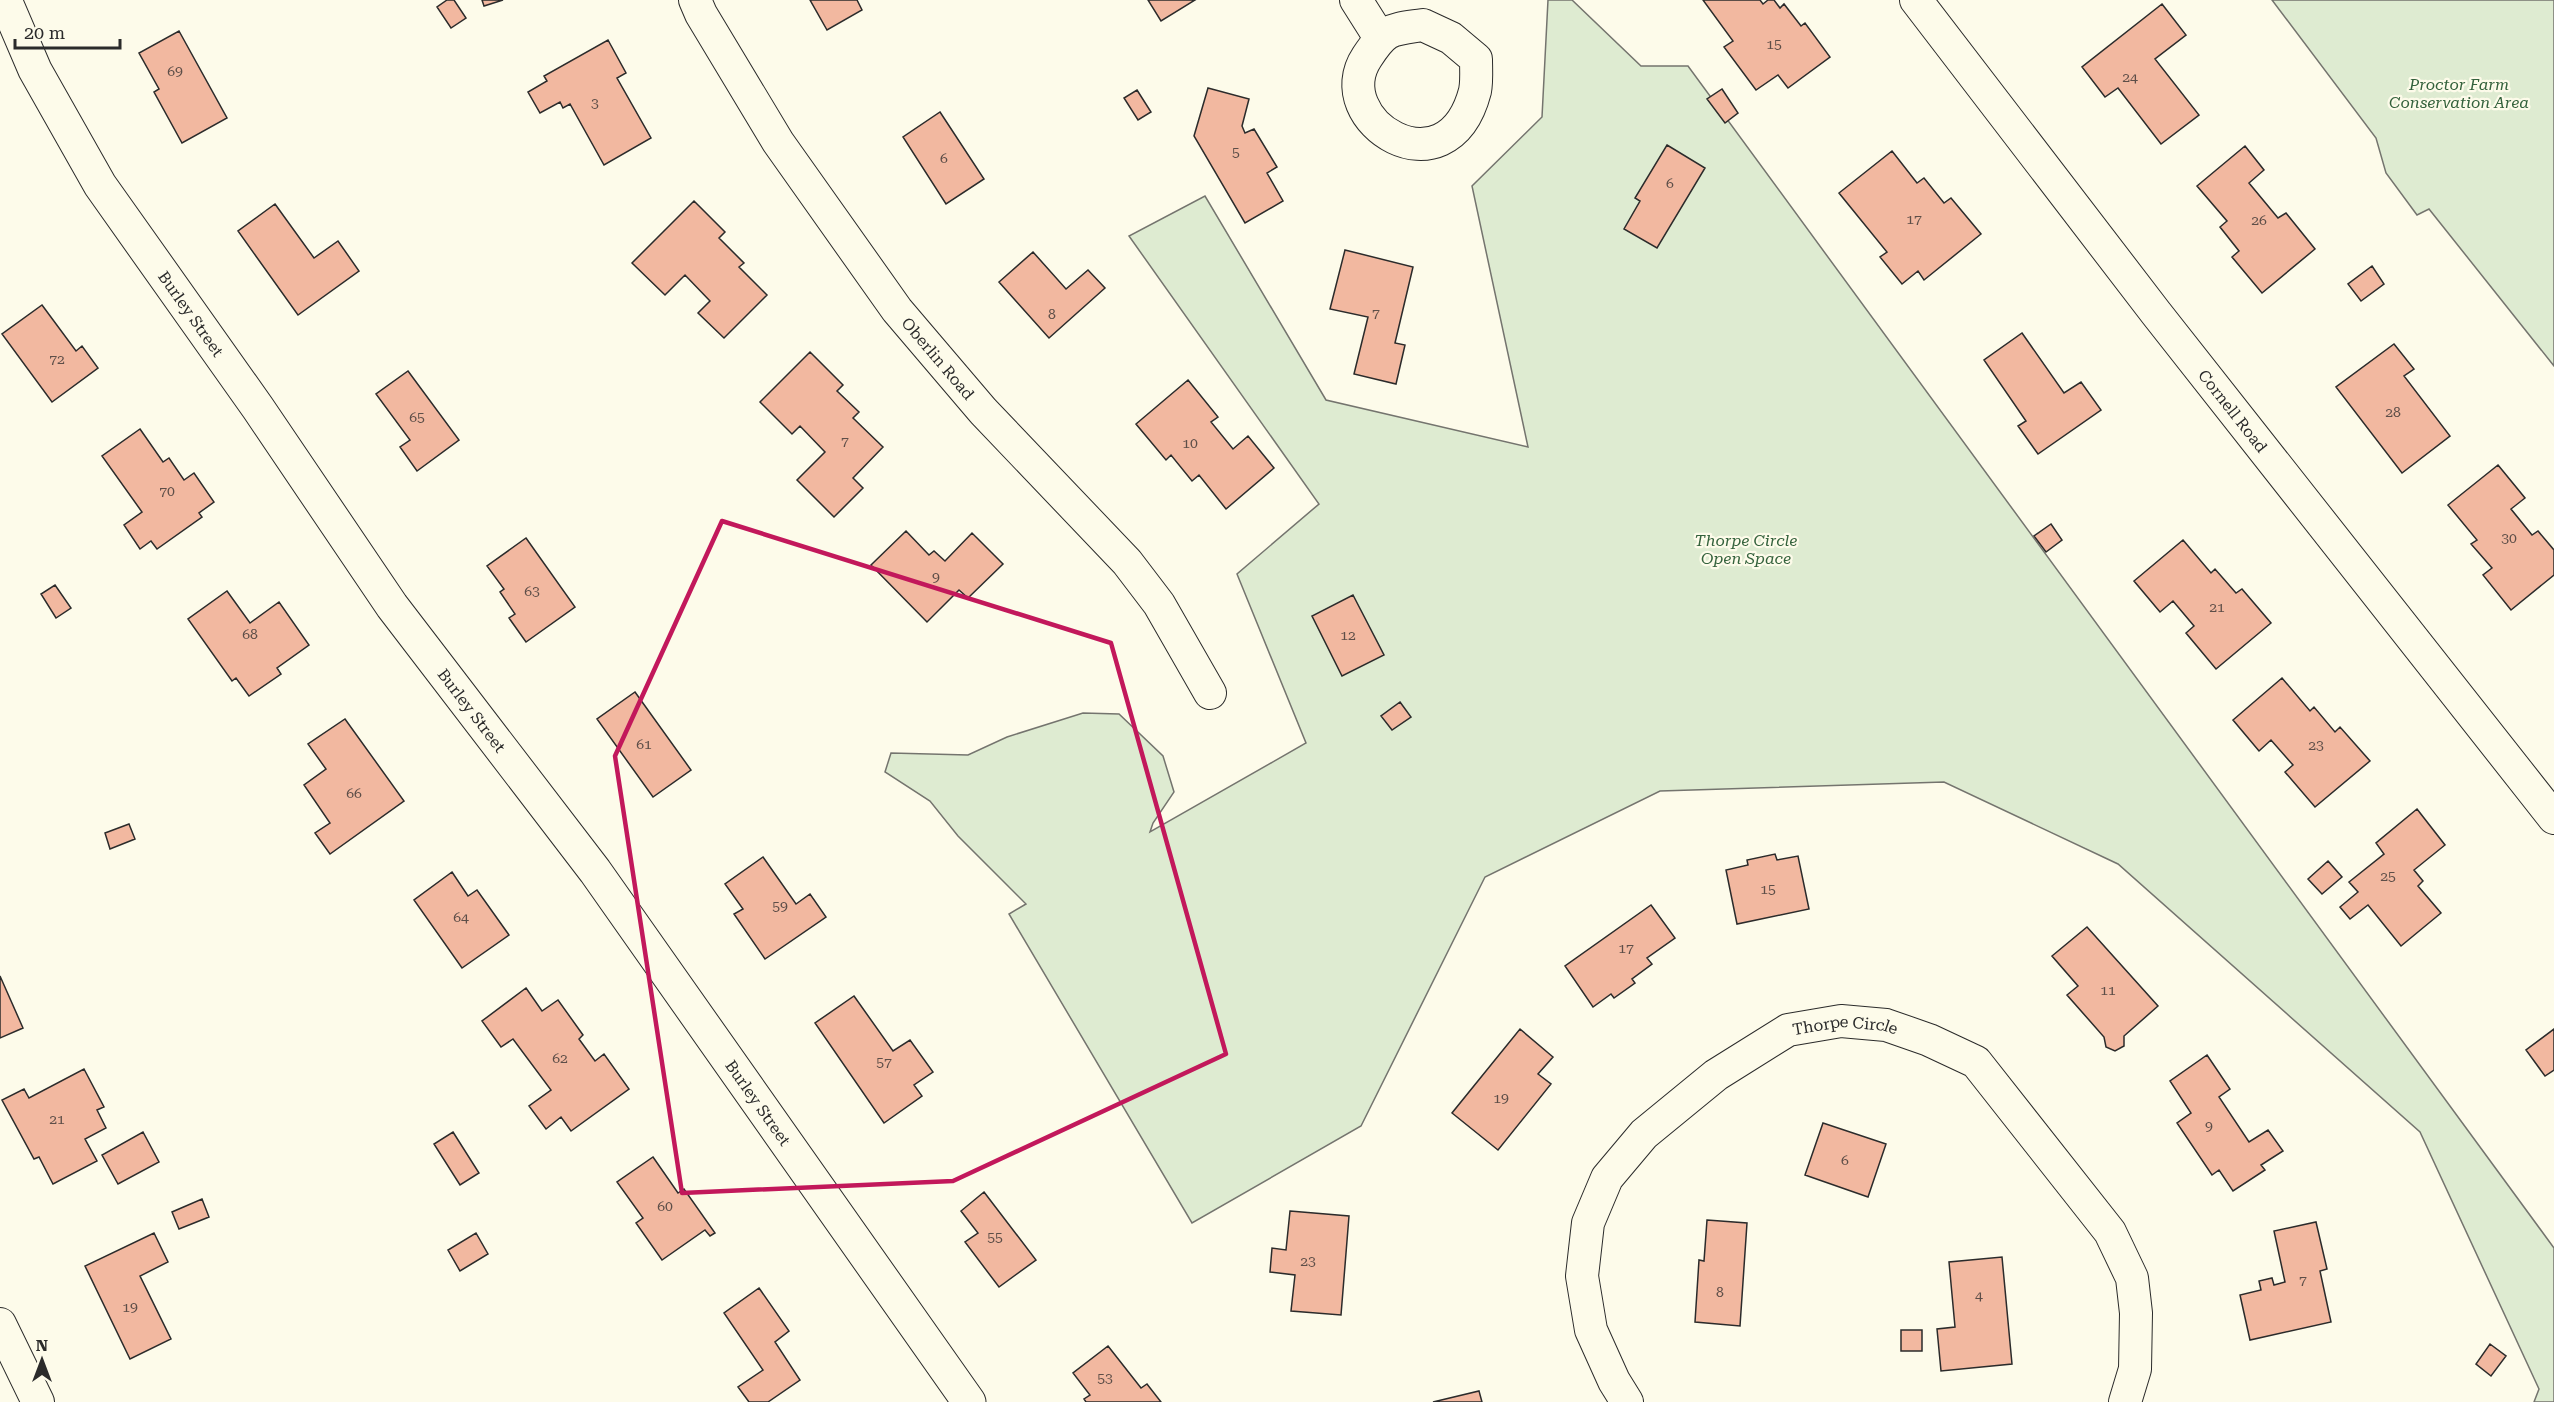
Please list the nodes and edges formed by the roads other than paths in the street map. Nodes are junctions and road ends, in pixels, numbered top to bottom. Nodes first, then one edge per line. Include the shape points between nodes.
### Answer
1 (5, 0) edge
2 (694, 0) edge
3 (1356, 0) edge
4 (1916, 0) edge
5 (1380, 38) dead end
6 (1210, 693) dead end
7 (2554, 818) edge
8 (0, 1324) edge
9 (38, 1402) edge
10 (969, 1402) edge
11 (1627, 1402) edge
12 (2125, 1402) edge

1 - 10 main road, Burley Street via 35,70 100,185 392,606 595,871
2 - 6 street, Oberlin Road via 778,142 897,310 983,411 1127,562 1159,604
3 - 5 street
4 - 7 street, Cornell Road via 2163,323
8 - 9 street
11 - 12 street, Thorpe Circle via 1592,1330 1582,1276 1588,1223 1607,1179 1644,1134 1716,1075 1788,1030 1841,1020 1886,1025 1976,1062 2110,1232 2132,1278 2136,1313 2135,1369

